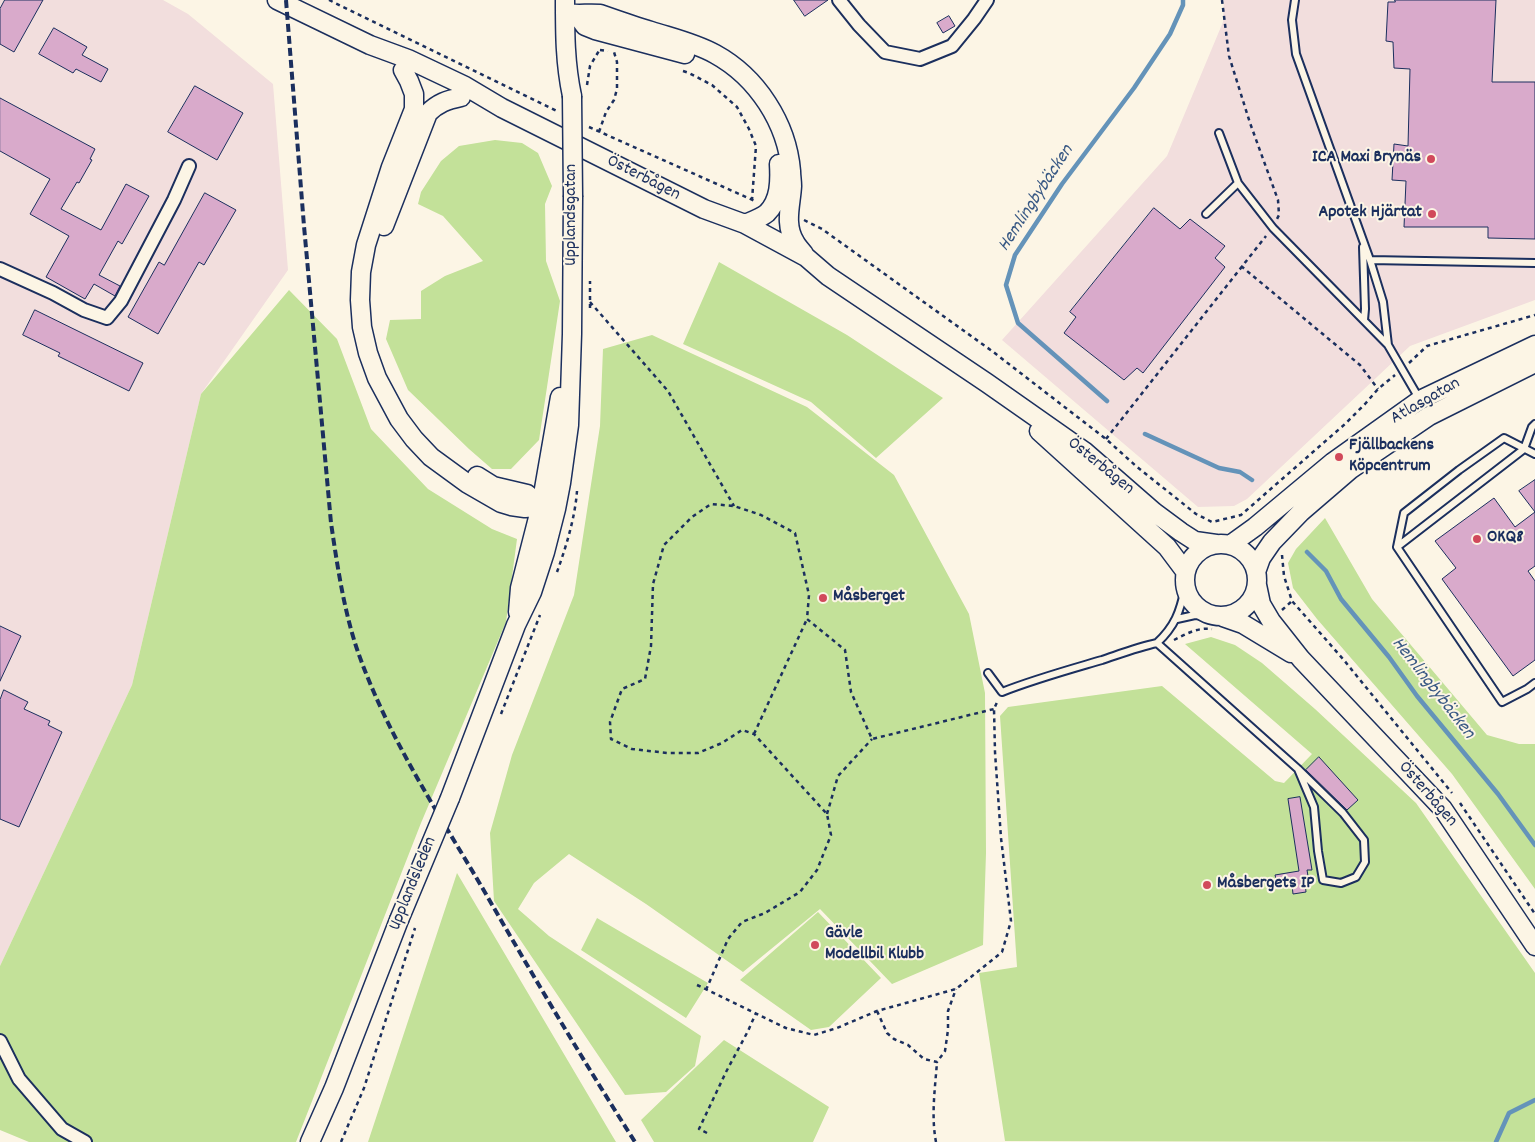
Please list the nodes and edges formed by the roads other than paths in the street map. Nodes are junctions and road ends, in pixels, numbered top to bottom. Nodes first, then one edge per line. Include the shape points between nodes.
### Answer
1 (277, 0) edge
2 (838, 0) edge
3 (987, 0) edge
4 (1295, 0) edge
5 (571, 7) edge
6 (370, 45) junction
7 (402, 70) junction
8 (460, 97) junction
9 (502, 108) junction
10 (1219, 133) dead end
11 (189, 166) dead end
12 (1238, 183) junction
13 (704, 209) junction
14 (1206, 214) dead end
15 (745, 224) junction
16 (1363, 241) junction
17 (806, 257) junction
18 (1370, 260) junction
19 (1535, 263) edge
20 (0, 269) edge
21 (828, 276) junction
22 (1364, 320) junction
23 (1388, 345) junction
24 (1535, 345) edge
25 (1535, 363) edge
26 (987, 383) junction
27 (1420, 400) junction
28 (1429, 416) junction
29 (1534, 426) edge
30 (1524, 449) junction
31 (1535, 454) edge
32 (549, 508) junction
33 (1223, 544) junction
34 (1397, 547) junction
35 (1256, 578) junction
36 (1185, 580) junction
37 (1217, 616) junction
38 (1176, 619) junction
39 (1157, 643) junction
40 (1301, 659) junction
41 (988, 673) dead end
42 (1535, 683) edge
43 (1298, 769) junction
44 (1535, 946) edge
45 (0, 1041) edge
46 (85, 1142) edge
47 (310, 1142) edge

1 - 6 main road, Österbågen
2 - 3 street via 885,52 920,59 952,46
4 - 16 lane via 1292,20 1296,54
5 - 15 main road via 585,26 691,55 710,64 746,94 771,133 779,160 780,186 772,207
5 - 17 main road via 695,45 716,55 755,86 782,130 790,158 789,228
5 - 32 main road, Upplandsgatan, bridge via 576,75 572,96 572,334
6 - 7 main road, Österbågen
6 - 9 main road, Österbågen via 465,86
7 - 8 main road, Österbågen
7 - 32 main road via 414,94 414,109 391,167 366,245 361,272 362,327 368,353 399,419 431,457 501,503
8 - 9 main road, Österbågen
8 - 32 main road via 435,105 428,113 404,173 376,248 372,274 372,326 386,374 423,432 482,480 502,489 527,494
9 - 13 main road, Österbågen
10 - 12 lane
11 - 20 street via 121,301 107,318
12 - 14 lane
12 - 22 lane via 1273,228
13 - 15 main road, Österbågen
13 - 21 main road, Österbågen via 748,238 800,266
15 - 17 main road, Österbågen
16 - 18 lane
16 - 22 lane
17 - 21 main road, Österbågen
18 - 19 lane
18 - 23 lane via 1383,302
21 - 26 main road, Österbågen
22 - 23 lane
23 - 27 lane
24 - 27 main road, Atlasgatan
25 - 28 main road, Atlasgatan
26 - 33 main road, Österbågen via 1084,451 1181,532 1195,541
26 - 36 main road, Österbågen via 1167,546
27 - 28 lane
27 - 33 main road, Atlasgatan via 1333,462 1255,527
28 - 35 main road, Atlasgatan via 1352,469 1301,512 1261,558
29 - 30 lane
30 - 31 lane
30 - 34 lane
30 - 34 lane via 1504,438 1459,470 1404,513
32 - 47 main road, Upplandsleden, bridge via 520,588 516,625 450,798 408,922
33 - 35 main road via 1242,550 1251,560
33 - 36 main road via 1204,548 1193,556
34 - 42 lane via 1502,702
35 - 37 main road via 1252,598 1244,608 1234,614
35 - 40 main road, Österbågen via 1260,604
36 - 37 main road via 1192,604
36 - 38 lane
37 - 38 lane via 1194,615
37 - 40 main road, Österbågen via 1243,624
38 - 39 lane
39 - 41 lane via 1034,679 1002,692
39 - 43 lane
40 - 44 main road, Österbågen via 1443,809
43 - 43 lane via 1343,813 1364,840 1365,862 1356,877 1341,883 1323,880 1314,807
45 - 46 street via 19,1079 62,1129

